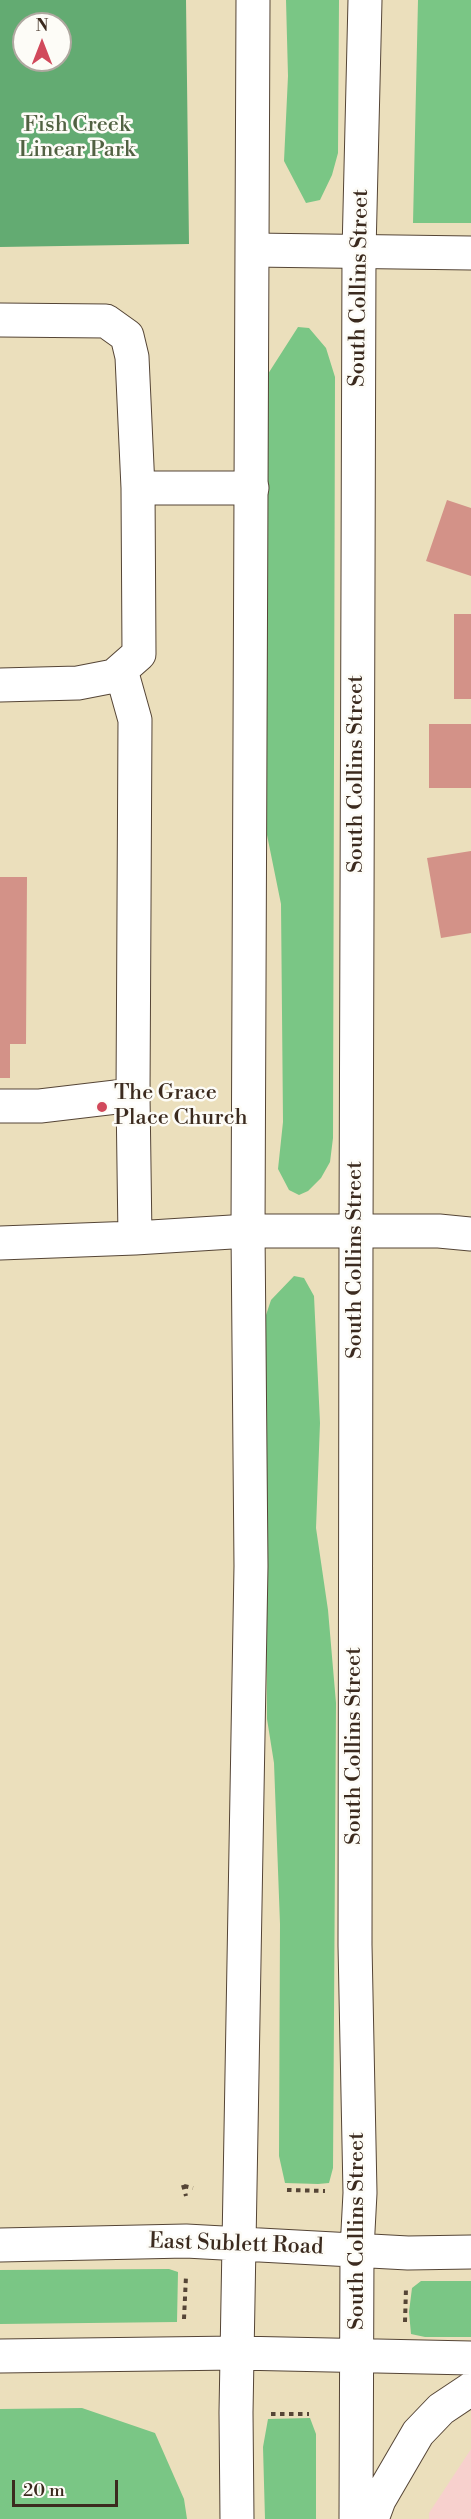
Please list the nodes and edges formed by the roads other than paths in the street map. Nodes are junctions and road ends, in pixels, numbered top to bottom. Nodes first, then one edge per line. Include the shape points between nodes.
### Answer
1 (253, 0) edge
2 (365, 0) edge
3 (254, 250) junction
4 (359, 252) junction
5 (471, 253) edge
6 (0, 320) edge
7 (138, 488) junction
8 (252, 488) junction
9 (121, 670) junction
10 (0, 685) edge
11 (133, 1095) junction
12 (0, 1106) edge
13 (248, 1231) junction
14 (356, 1231) junction
15 (471, 1234) edge
16 (135, 1238) junction
17 (0, 1243) edge
18 (240, 2244) junction
19 (0, 2245) edge
20 (357, 2250) junction
21 (471, 2252) edge
22 (237, 2353) junction
23 (0, 2356) edge
24 (357, 2357) junction
25 (471, 2358) edge
26 (471, 2389) edge
27 (237, 2519) edge
28 (356, 2519) edge
29 (372, 2519) edge

1 - 3 main road
2 - 4 main road, South Collins Street
3 - 4 main road
3 - 8 main road
4 - 5 main road
4 - 14 main road, South Collins Street
6 - 7 main road via 106,321 127,336 132,357
7 - 8 main road
7 - 9 main road via 139,654
8 - 13 main road
9 - 10 main road via 114,676 78,683
9 - 11 main road via 135,720
11 - 12 main road via 40,1106
11 - 16 main road
13 - 14 main road
13 - 16 main road
13 - 18 main road via 251,1566
14 - 15 main road
14 - 20 main road, South Collins Street via 355,1945 360,2193
16 - 17 main road
18 - 19 main road, East Sublett Road via 186,2241
18 - 20 main road, East Sublett Road
18 - 22 main road
20 - 21 main road, East Sublett Road
20 - 24 main road, South Collins Street
22 - 23 main road
22 - 24 main road
22 - 27 main road
24 - 25 main road
24 - 28 main road, South Collins Street
26 - 29 main road via 441,2409 418,2433

